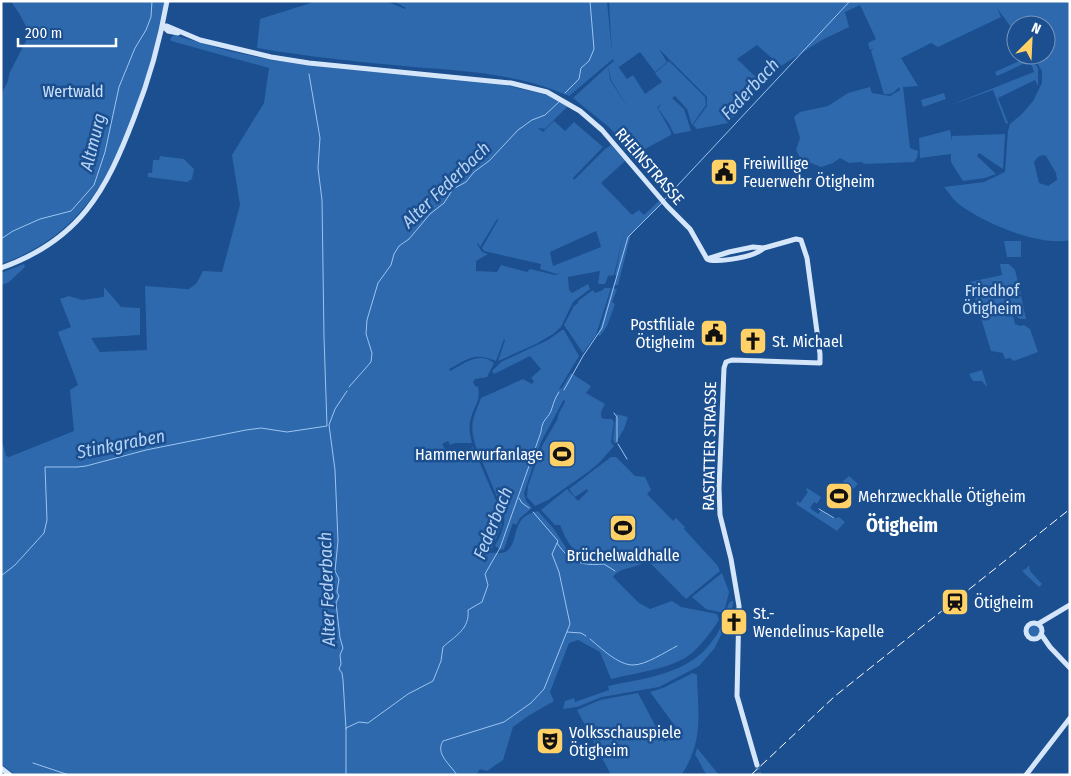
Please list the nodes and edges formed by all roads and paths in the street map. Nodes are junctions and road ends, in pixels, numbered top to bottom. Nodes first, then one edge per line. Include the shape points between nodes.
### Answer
1 (167, 1) edge
2 (163, 26) junction
3 (171, 32) junction
4 (184, 34) junction
5 (160, 40) junction
6 (1, 268) edge
7 (726, 362) joint
8 (1070, 605) edge
9 (1070, 668) edge
10 (1070, 718) edge
11 (1070, 723) edge
12 (1050, 745) junction
13 (757, 765) tunnel mouth
14 (1, 768) edge
15 (10, 775) edge
16 (1026, 775) edge

1 - 2 street
2 - 3 street
2 - 4 street
2 - 5 street
3 - 4 street
3 - 5 street
4 - 7 street, RHEINSTRASSE via 229,48 287,60 535,88 563,100 602,130 690,229 707,259 753,247 764,248 801,240 809,271 820,364
5 - 6 street via 123,147 99,195 78,220 50,243
7 - 13 street, RASTATTER STRASSE via 721,422 720,515 739,606 737,696
8 - 9 street via 1039,631
10 - 12 street
11 - 12 street
12 - 16 street
14 - 15 street

